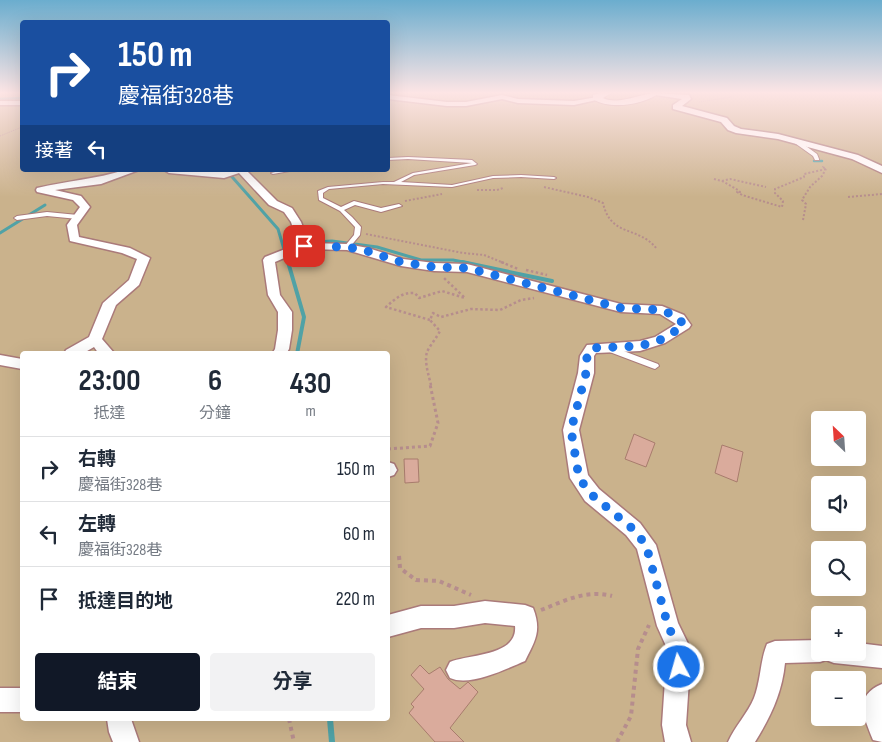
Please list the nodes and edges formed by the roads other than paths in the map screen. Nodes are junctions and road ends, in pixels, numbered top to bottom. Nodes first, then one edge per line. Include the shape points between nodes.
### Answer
1 (731, 128) edge
2 (794, 140) junction
3 (390, 159) edge
4 (818, 161) road end
5 (882, 170) edge
6 (128, 172) edge
7 (191, 172) edge
8 (234, 172) edge
9 (239, 172) edge
10 (280, 172) edge
11 (273, 173) dead end
12 (554, 178) dead end
13 (394, 184) junction
14 (398, 206) dead end
15 (341, 209) junction
16 (78, 217) junction
17 (17, 218) dead end
18 (349, 244) junction
19 (301, 246) junction
20 (94, 340) junction
21 (604, 347) junction
22 (76, 351) edge
23 (105, 351) edge
24 (282, 351) edge
25 (0, 360) edge
26 (20, 364) edge
27 (655, 366) dead end
28 (390, 625) edge
29 (811, 651) edge
30 (866, 655) edge
31 (882, 656) edge
32 (458, 670) dead end
33 (882, 696) edge
34 (0, 700) edge
35 (20, 700) edge
36 (119, 721) edge
37 (882, 731) edge
38 (126, 742) edge
39 (678, 742) edge
40 (741, 742) edge

1 - 2 street
2 - 4 lane via 815,155
2 - 5 street via 855,157
3 - 13 lane via 440,159 472,161 475,164 413,174
6 - 16 street via 101,181 41,190 77,198 85,207
7 - 8 street via 224,175
9 - 19 street via 273,203 288,210 296,222
10 - 11 lane
12 - 13 lane via 493,177 452,186
13 - 15 lane via 328,188 320,192 322,199
14 - 15 lane via 381,210 354,203
15 - 18 lane via 358,227
16 - 17 lane via 47,214
16 - 20 street via 72,225 74,239 126,250 144,258 135,282 110,303
18 - 19 street
18 - 21 street via 401,262 467,268 621,308 662,310 679,318 684,326 660,340 640,346
19 - 24 street via 269,260 274,295 285,312
20 - 22 street
20 - 23 street
21 - 27 lane
21 - 39 street via 592,348 587,356 586,373 571,430 579,478 592,495 633,529 646,545 668,626 682,654 674,725
25 - 26 street
28 - 32 street via 421,617 454,617 485,612 525,616 527,634 517,653 496,662
29 - 40 street via 775,652 772,679 764,705
30 - 31 street
33 - 37 street via 874,704
34 - 35 street
36 - 38 street

